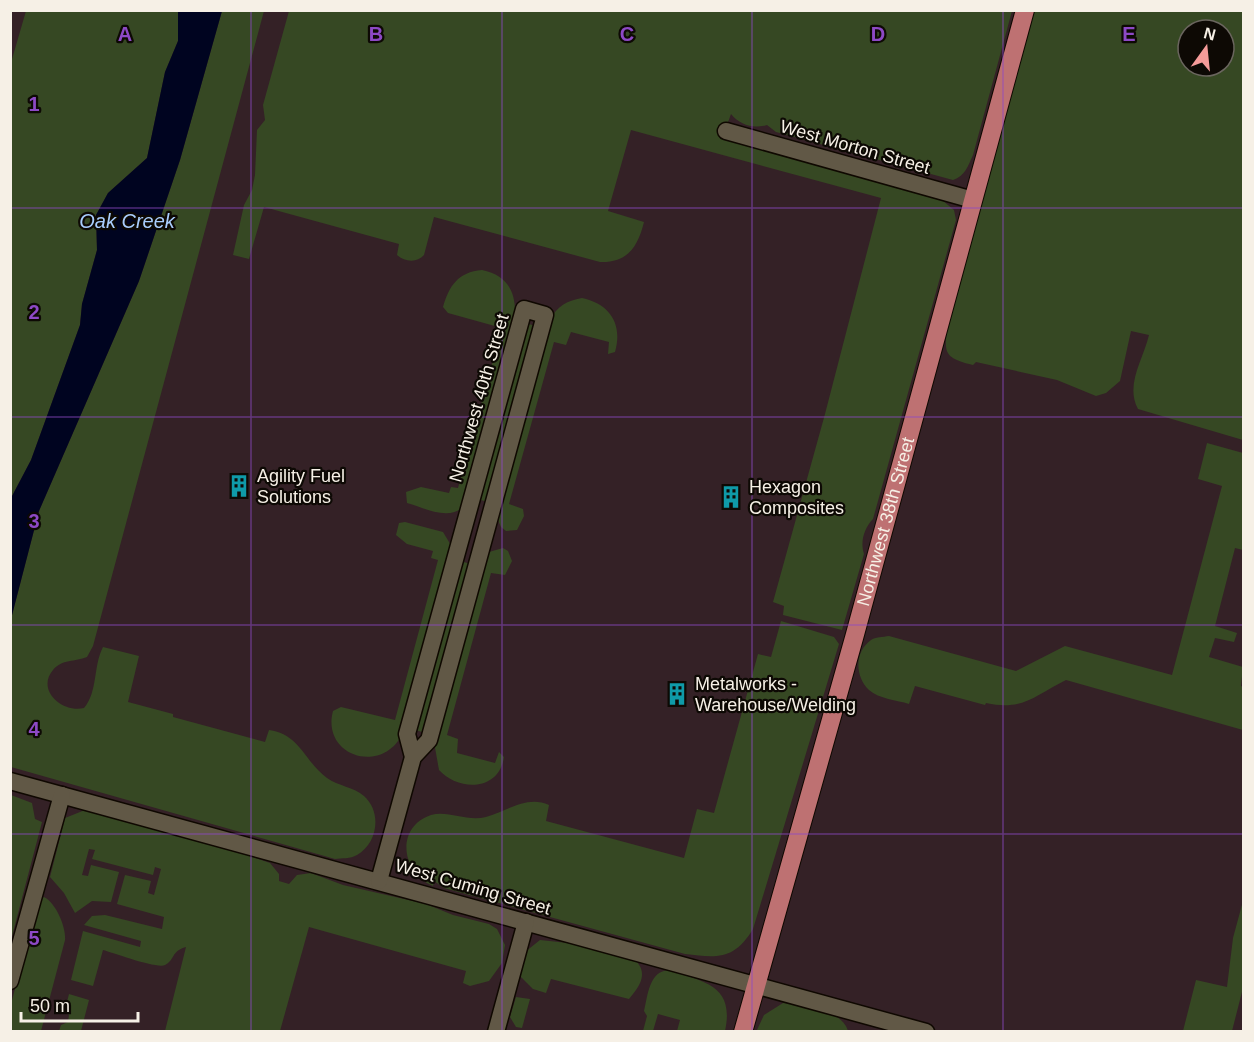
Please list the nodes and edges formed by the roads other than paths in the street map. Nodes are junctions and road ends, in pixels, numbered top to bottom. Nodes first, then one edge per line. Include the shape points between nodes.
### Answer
1 (1025, 10) edge
2 (726, 131) dead end
3 (974, 200) junction
4 (413, 757) junction
5 (12, 781) edge
6 (62, 795) junction
7 (379, 881) junction
8 (526, 922) junction
9 (10, 981) edge
10 (755, 985) junction
11 (496, 1032) edge
12 (743, 1032) edge
13 (926, 1032) edge

1 - 3 main road, Northwest 38th Street
2 - 3 street, West Morton Street
3 - 10 main road, Northwest 38th Street
4 - 4 street, Northwest 40th Street via 429,740 545,315 524,309 407,734
4 - 7 street, Northwest 40th Street
5 - 6 street, West Cuming Street
6 - 7 street, West Cuming Street
6 - 9 street
7 - 8 street, West Cuming Street
8 - 10 street, West Cuming Street
8 - 11 street
10 - 12 main road, Northwest 38th Street
10 - 13 street, West Cuming Street

